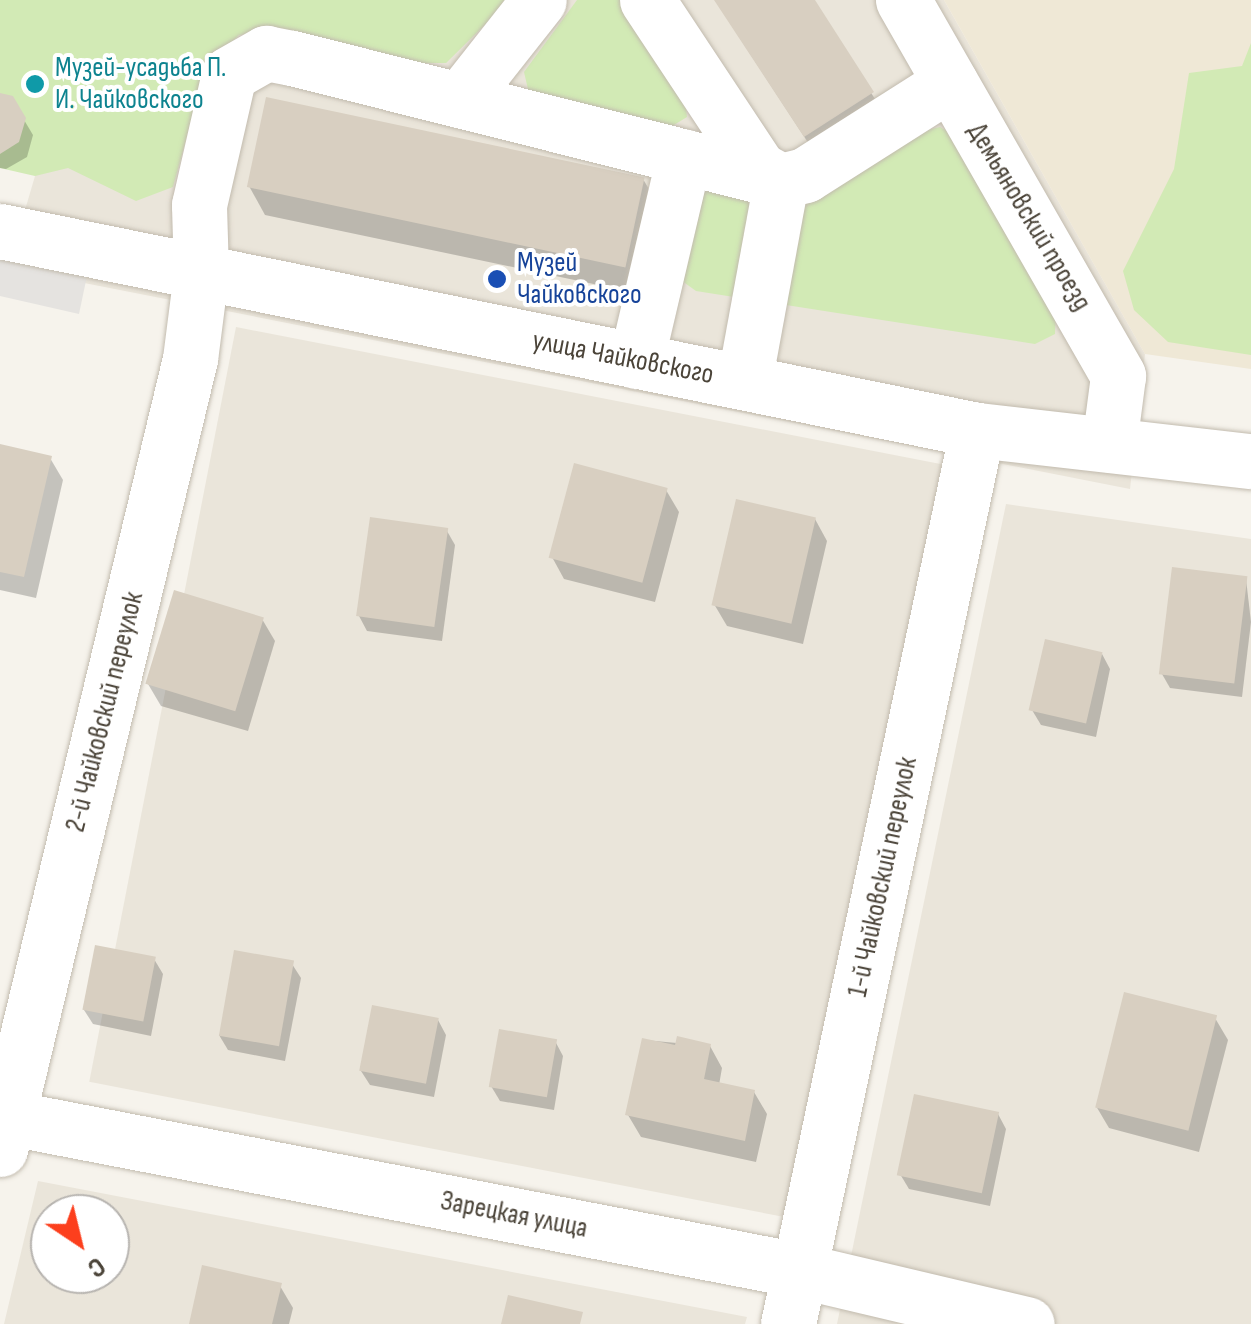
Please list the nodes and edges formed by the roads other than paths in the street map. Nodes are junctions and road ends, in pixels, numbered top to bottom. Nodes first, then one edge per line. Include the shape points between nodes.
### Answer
1 (539, 0) edge
2 (647, 0) edge
3 (903, 0) edge
4 (950, 83) junction
5 (460, 100) junction
6 (684, 156) junction
7 (781, 181) junction
8 (0, 230) edge
9 (201, 274) junction
10 (636, 361) junction
11 (744, 382) junction
12 (977, 430) junction
13 (1109, 444) junction
14 (1251, 462) edge
15 (2, 1127) edge
16 (798, 1270) junction
17 (788, 1324) edge
18 (1026, 1324) edge

1 - 5 street
2 - 7 street via 759,169
3 - 4 street, Демьяновский проезд
4 - 7 street via 805,174
4 - 13 street, Демьяновский проезд via 1118,376
5 - 6 street, 2-й Чайковский переулок
5 - 9 street, 2-й Чайковский переулок via 292,58 246,59 229,74 218,109 199,205
6 - 7 street, 2-й Чайковский переулок
6 - 10 street
7 - 11 street
8 - 9 street, улица Чайковского
9 - 10 street, улица Чайковского
9 - 15 street, 2-й Чайковский переулок via 190,359
10 - 11 street, улица Чайковского
11 - 12 street, улица Чайковского
12 - 13 street, улица Чайковского
12 - 16 street, 1-й Чайковский переулок
13 - 14 street, улица Чайковского
15 - 16 street, Зарецкая улица
16 - 17 street, 1-й Чайковский переулок
16 - 18 street, Зарецкая улица

